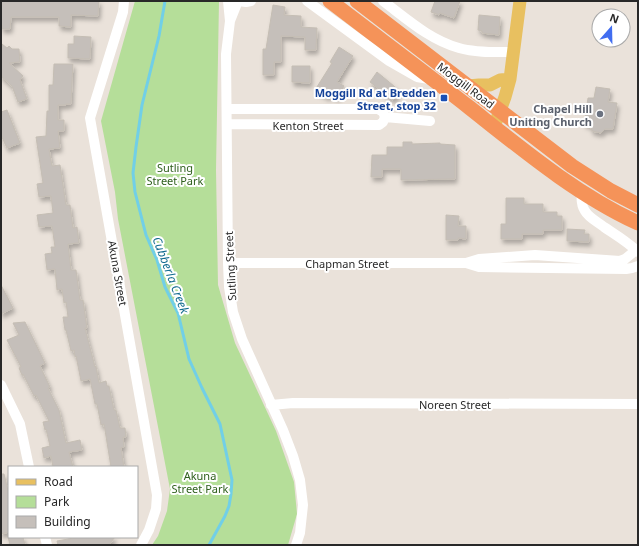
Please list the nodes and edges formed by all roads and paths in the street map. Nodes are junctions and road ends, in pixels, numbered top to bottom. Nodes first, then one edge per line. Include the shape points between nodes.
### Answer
1 (124, 1) edge
2 (228, 1) edge
3 (239, 1) edge
4 (251, 1) edge
5 (307, 1) edge
6 (330, 1) edge
7 (357, 1) edge
8 (383, 1) edge
9 (520, 1) edge
10 (230, 21) junction
11 (514, 52) junction
12 (510, 79) junction
13 (433, 80) junction
14 (468, 86) junction
15 (227, 109) junction
16 (500, 111) junction
17 (385, 117) junction
18 (430, 121) dead end
19 (227, 124) junction
20 (494, 127) junction
21 (582, 192) junction
22 (638, 205) edge
23 (638, 223) edge
24 (637, 251) edge
25 (228, 263) junction
26 (466, 263) junction
27 (638, 266) edge
28 (1, 385) edge
29 (638, 404) edge
30 (271, 406) junction
31 (29, 466) edge
32 (142, 545) edge
33 (296, 545) edge

1 - 32 street, Akuna Street via 123,12 90,118 157,495 156,509
2 - 10 street, Sutling Street
3 - 4 street
3 - 10 street, Sutling Street
5 - 13 street, Moggill Road via 389,61 417,77
6 - 13 highway, Moggill Road
7 - 14 highway, Moggill Road
8 - 11 street, Moggill Road via 421,29 447,44 460,49
9 - 11 main road
10 - 15 street, Sutling Street via 226,54
11 - 12 main road
12 - 14 main road via 490,85
12 - 16 main road
13 - 20 highway, Moggill Road
14 - 16 highway, Moggill Road
15 - 17 street, Kenton Street via 378,109
15 - 19 street, Sutling Street
16 - 20 main road
16 - 22 highway, Moggill Road via 582,173
17 - 18 street, Kenton Street
17 - 19 street, Kenton Street via 379,125
19 - 25 street, Sutling Street
20 - 21 highway, Moggill Road
21 - 23 highway, Moggill Road
21 - 24 street via 582,206 589,216
24 - 26 street, Chapman Street via 620,261 535,256 479,259
25 - 26 street, Chapman Street
25 - 30 street, Sutling Street via 233,312 242,340
26 - 27 street, Chapman Street via 479,267 626,269
28 - 31 street via 20,424
29 - 30 street, Noreen Street via 293,403
30 - 33 street, Sutling Street via 293,456 300,480 303,505

